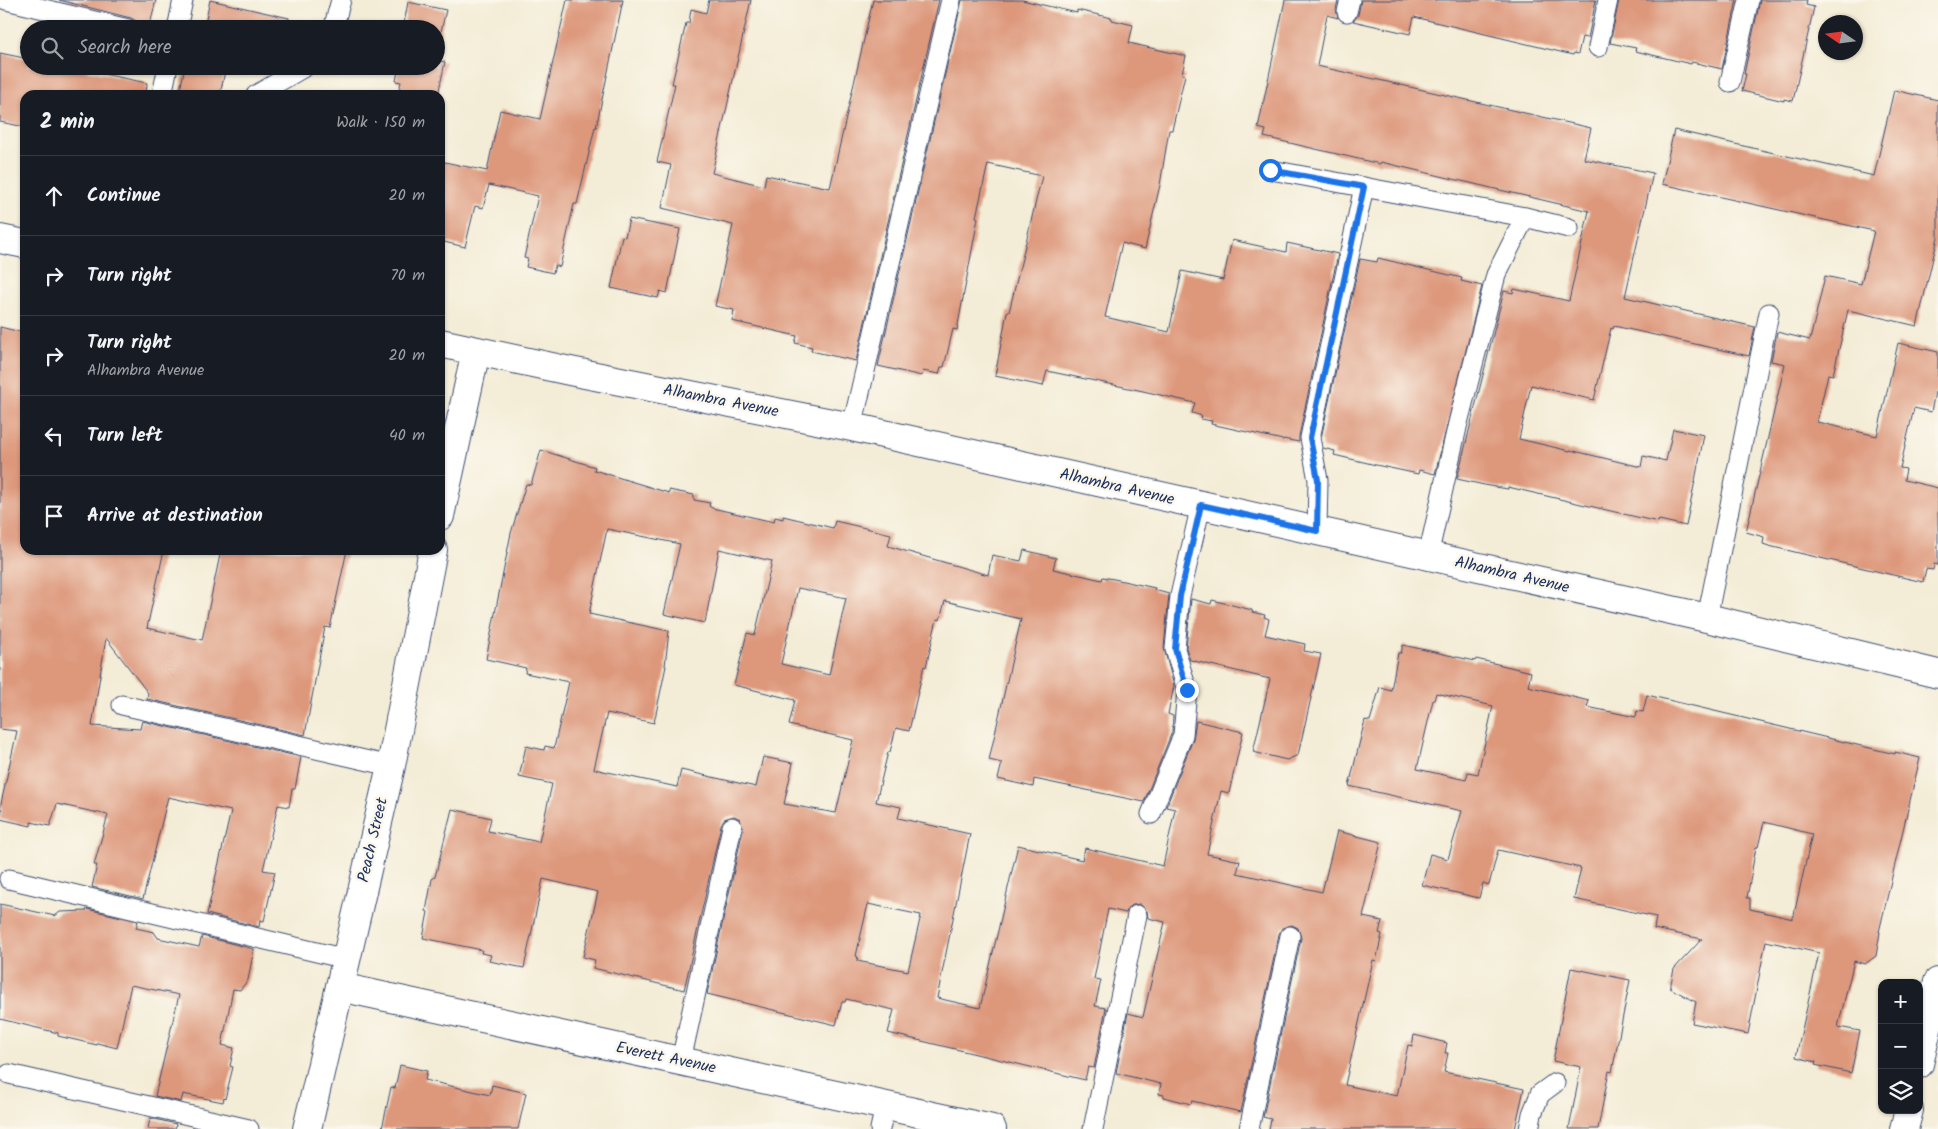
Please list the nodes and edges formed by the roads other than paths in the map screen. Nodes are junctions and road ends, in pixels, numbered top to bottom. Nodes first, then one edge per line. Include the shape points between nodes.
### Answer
1 (6, 0) edge
2 (183, 0) edge
3 (341, 0) edge
4 (951, 0) edge
5 (1608, 0) edge
6 (1749, 0) edge
7 (90, 20) edge
8 (179, 20) edge
9 (335, 20) edge
10 (1598, 47) dead end
11 (166, 75) edge
12 (290, 75) edge
13 (1730, 82) dead end
14 (163, 90) edge
15 (265, 90) edge
16 (1270, 170) dead end
17 (1364, 187) junction
18 (1525, 217) junction
19 (1569, 228) dead end
20 (0, 239) edge
21 (20, 243) edge
22 (1769, 313) dead end
23 (445, 344) edge
24 (476, 351) junction
25 (852, 427) junction
26 (445, 493) edge
27 (1201, 505) junction
28 (1317, 531) junction
29 (432, 555) edge
30 (1428, 556) junction
31 (1707, 618) junction
32 (1938, 674) edge
33 (122, 705) dead end
34 (391, 766) junction
35 (1151, 814) dead end
36 (732, 828) dead end
37 (10, 878) dead end
38 (1137, 915) dead end
39 (1290, 936) dead end
40 (346, 959) junction
41 (1938, 982) edge
42 (340, 987) junction
43 (1926, 1060) edge
44 (681, 1061) junction
45 (9, 1074) dead end
46 (1555, 1083) dead end
47 (1908, 1114) edge
48 (882, 1117) edge
49 (249, 1129) edge
50 (307, 1129) edge
51 (992, 1129) edge
52 (1094, 1129) edge
53 (1249, 1129) edge
54 (1529, 1129) edge
55 (1904, 1129) edge

1 - 7 lane
2 - 8 lane
3 - 9 lane
4 - 25 lane
5 - 10 lane
6 - 13 lane
11 - 14 lane
12 - 15 lane
16 - 17 lane
17 - 18 lane
17 - 28 lane via 1310,438 1318,480
18 - 19 lane
18 - 30 lane via 1496,275
20 - 21 street
22 - 31 lane
23 - 24 street, Alhambra Avenue
24 - 25 street, Alhambra Avenue
24 - 26 street
25 - 27 street, Alhambra Avenue
27 - 28 street, Alhambra Avenue
27 - 35 lane via 1180,596 1175,649 1187,690 1183,735
28 - 30 street, Alhambra Avenue
29 - 34 street, Peach Street
30 - 31 street, Alhambra Avenue
31 - 32 street, Alhambra Avenue
33 - 34 lane
34 - 40 street, Peach Street
36 - 44 lane
37 - 40 lane
38 - 52 lane
39 - 53 lane
40 - 42 street, Peach Street
41 - 43 street
42 - 44 street, Everett Avenue
42 - 50 street, Peach Street
44 - 48 street, Everett Avenue
45 - 49 lane
46 - 54 lane via 1540,1094
47 - 55 street
48 - 51 street, Everett Avenue

